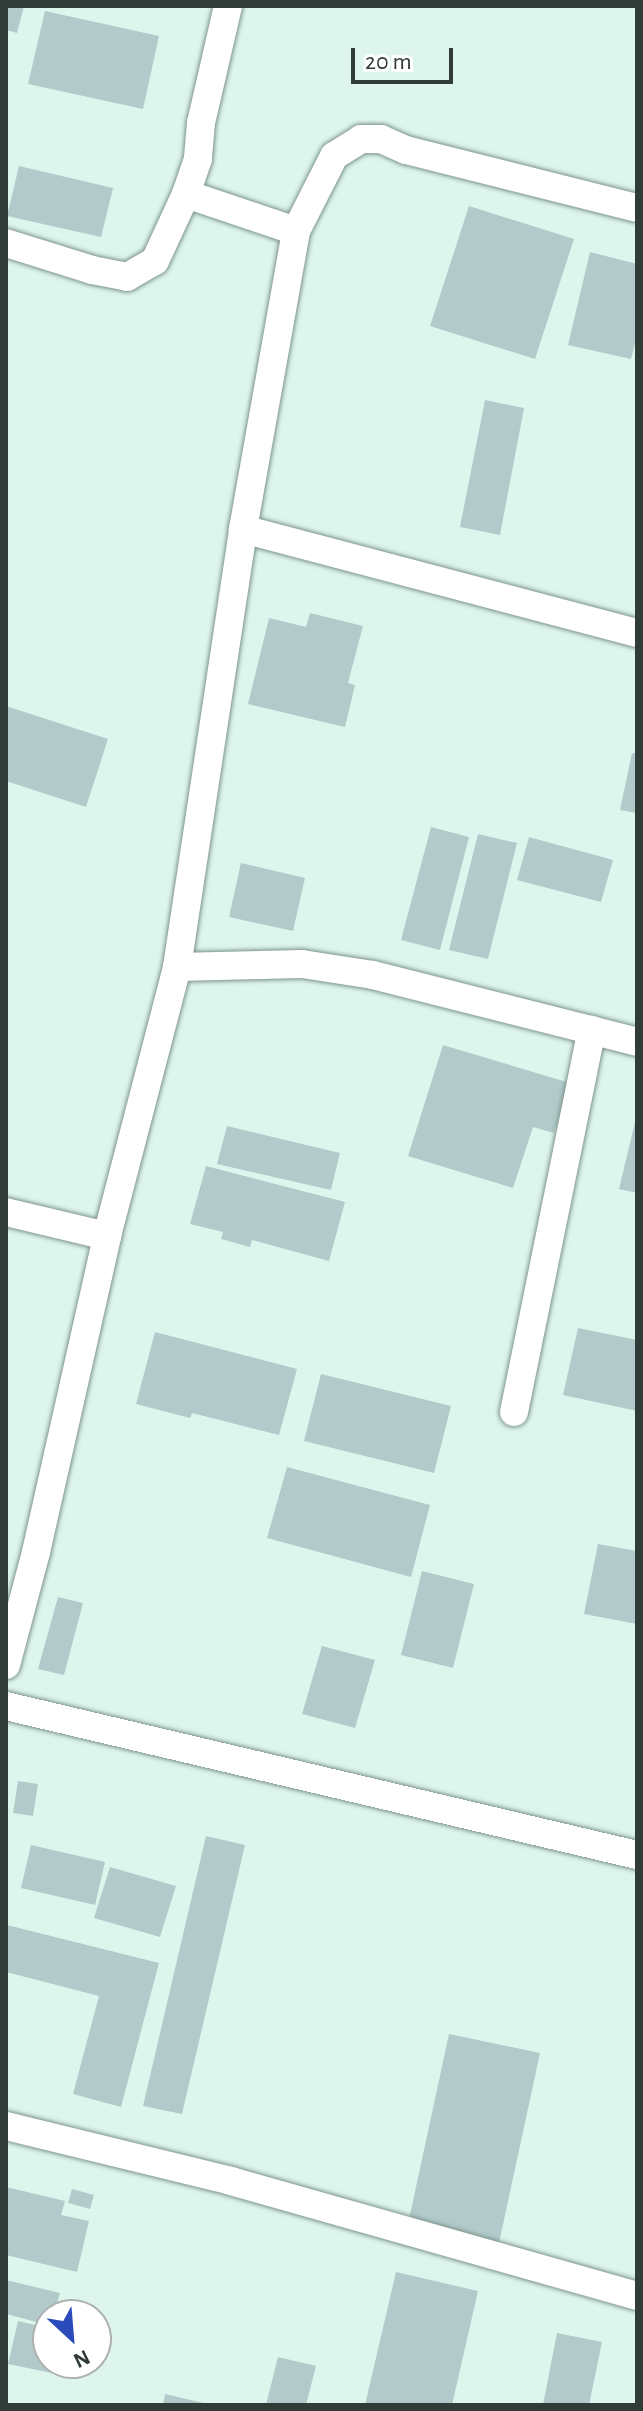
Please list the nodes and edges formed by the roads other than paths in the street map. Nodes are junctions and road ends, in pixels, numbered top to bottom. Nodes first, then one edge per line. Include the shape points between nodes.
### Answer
1 (228, 6) edge
2 (186, 194) junction
3 (637, 208) edge
4 (296, 231) junction
5 (6, 243) edge
6 (243, 529) junction
7 (637, 633) edge
8 (177, 967) junction
9 (592, 1030) junction
10 (637, 1042) edge
11 (6, 1212) edge
12 (107, 1236) junction
13 (514, 1412) dead end
14 (6, 1665) edge
15 (6, 1706) edge
16 (637, 1855) edge
17 (6, 2126) edge
18 (637, 2296) edge

1 - 2 street via 198,159
2 - 4 street
2 - 5 street via 155,261 127,277
3 - 4 street via 406,150 381,139 361,139 334,156
4 - 6 street
6 - 7 street
6 - 8 street
8 - 9 street via 302,964 345,970
8 - 12 street
9 - 10 street
9 - 13 street
11 - 12 street
12 - 14 street
15 - 16 street
17 - 18 street via 231,2181

